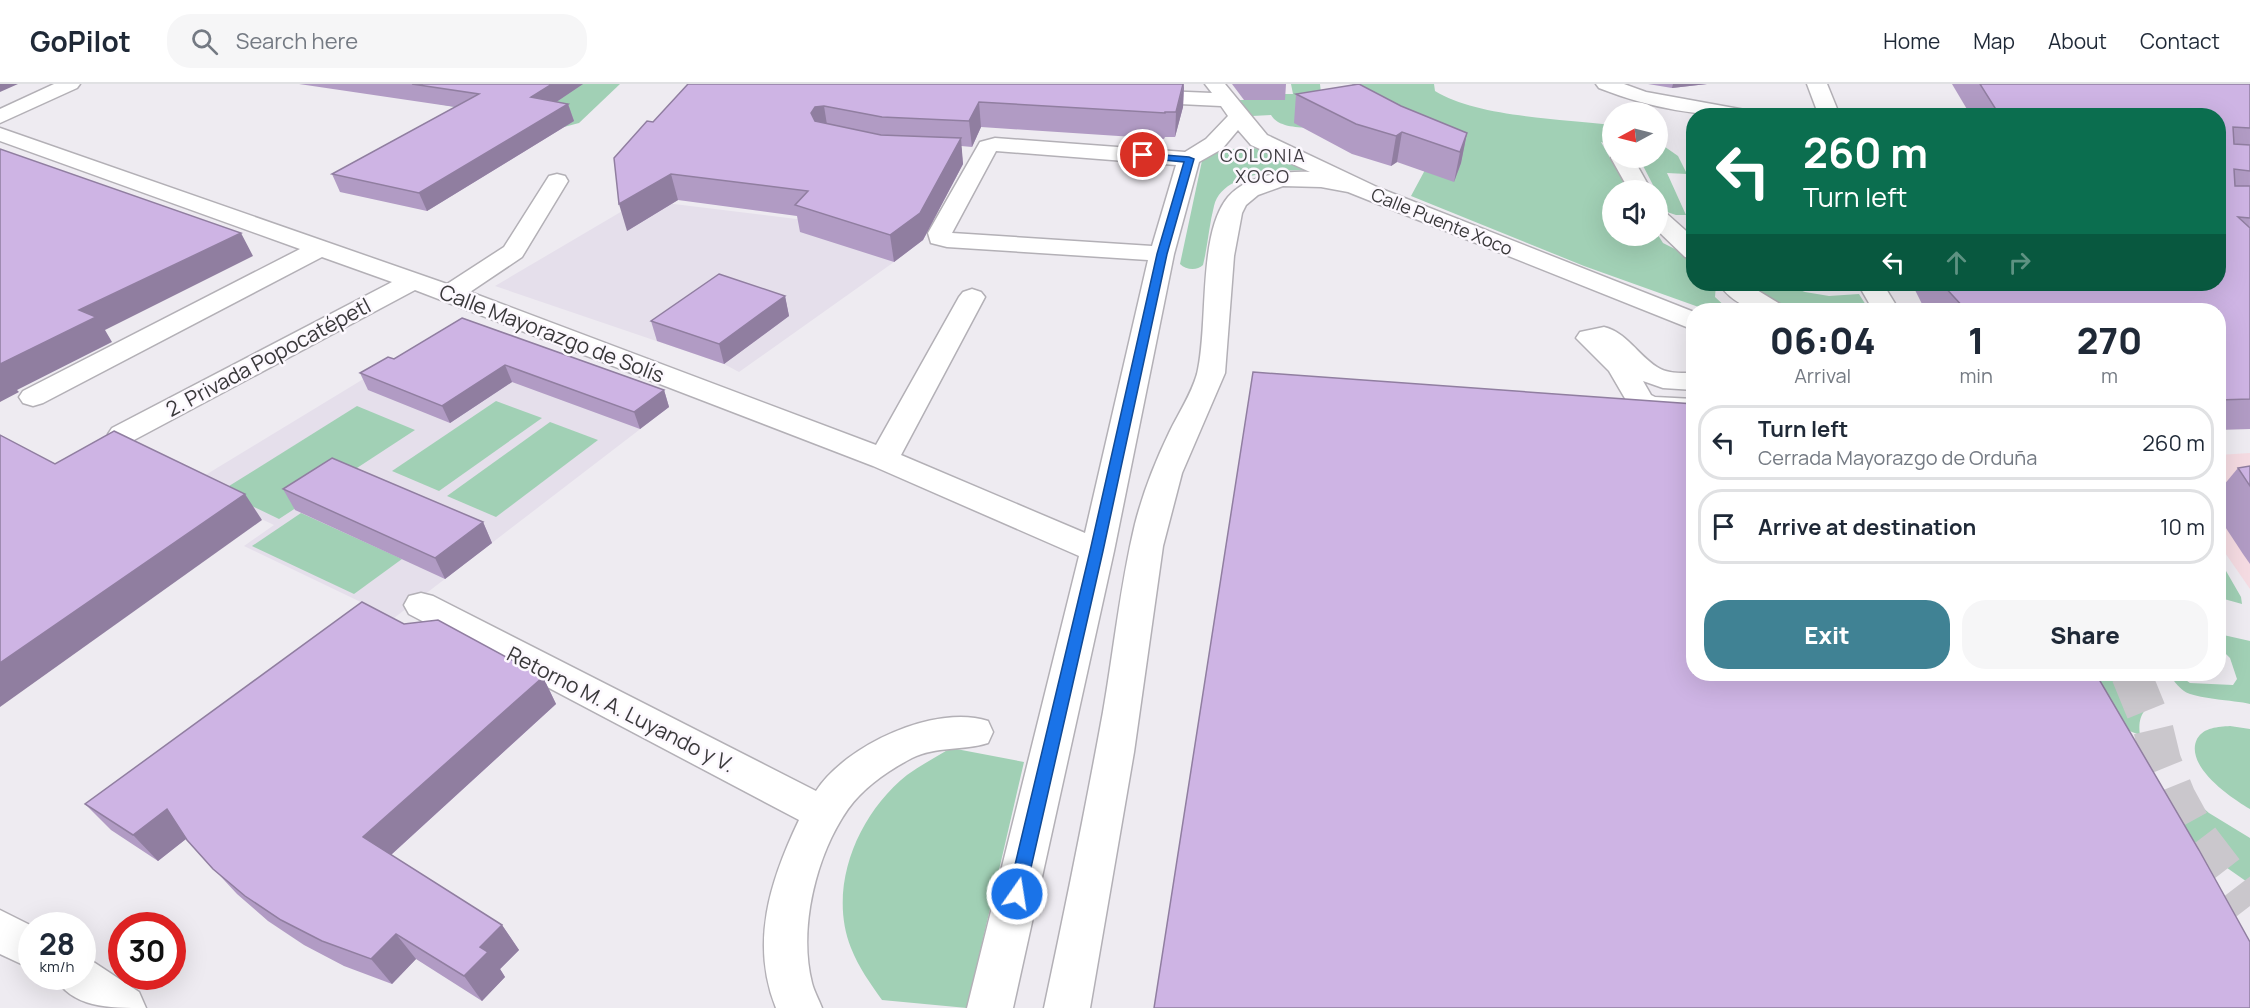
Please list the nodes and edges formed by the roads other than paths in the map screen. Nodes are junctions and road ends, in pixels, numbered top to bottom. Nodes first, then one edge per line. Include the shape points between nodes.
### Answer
1 (70, 84) edge
2 (1606, 84) edge
3 (1817, 84) edge
4 (1221, 92) edge
5 (1122, 96) edge
6 (1701, 108) edge
7 (1827, 108) edge
8 (0, 117) edge
9 (1239, 117) junction
10 (0, 134) edge
11 (1259, 140) junction
12 (1201, 152) junction
13 (557, 181) dead end
14 (1371, 194) junction
15 (1668, 227) edge
16 (1686, 244) edge
17 (321, 248) junction
18 (1162, 254) junction
19 (412, 281) junction
20 (1741, 291) edge
21 (450, 294) junction
22 (972, 297) dead end
23 (1759, 303) edge
24 (1686, 319) edge
25 (1686, 382) edge
26 (33, 397) dead end
27 (1686, 407) edge
28 (123, 434) edge
29 (884, 459) junction
30 (1096, 551) junction
31 (421, 605) dead end
32 (974, 732) dead end
33 (822, 813) junction
34 (0, 930) edge
35 (18, 941) edge
36 (96, 990) edge
37 (123, 1008) edge
38 (799, 1008) edge
39 (990, 1008) edge
40 (1067, 1008) edge

1 - 8 street
2 - 6 street via 1641,97
3 - 7 street
4 - 5 street
4 - 9 street, Calle Puente Xoco
9 - 11 street, Calle Puente Xoco
9 - 12 street
10 - 17 street, Calle Mayorazgo de Solís
11 - 12 street
11 - 14 street, Calle Puente Xoco
12 - 18 street
12 - 18 street via 1005,144 988,147 972,156 940,233 940,238 947,240
13 - 21 street via 513,252
14 - 24 street, Calle Puente Xoco
14 - 40 street via 1334,181 1290,180 1254,189 1232,207 1223,239 1217,329 1206,392 1173,457 1151,524 1121,715
15 - 16 street
17 - 19 street, Calle Mayorazgo de Solís
17 - 26 street
18 - 30 street
19 - 21 street, Calle Mayorazgo de Solís
19 - 28 street, 2. Privada Popocatépetl
20 - 23 street
21 - 29 street, Calle Mayorazgo de Solís
22 - 29 street
25 - 27 street via 1662,380 1647,373 1604,335 1590,338 1620,367 1640,401
29 - 30 street, Calle Mayorazgo de Solís
30 - 39 street
31 - 33 street, Retorno M. A. Luyando y V.
32 - 33 street via 917,739 891,751 851,778
33 - 38 street via 787,911 788,975
34 - 35 street
36 - 37 street

